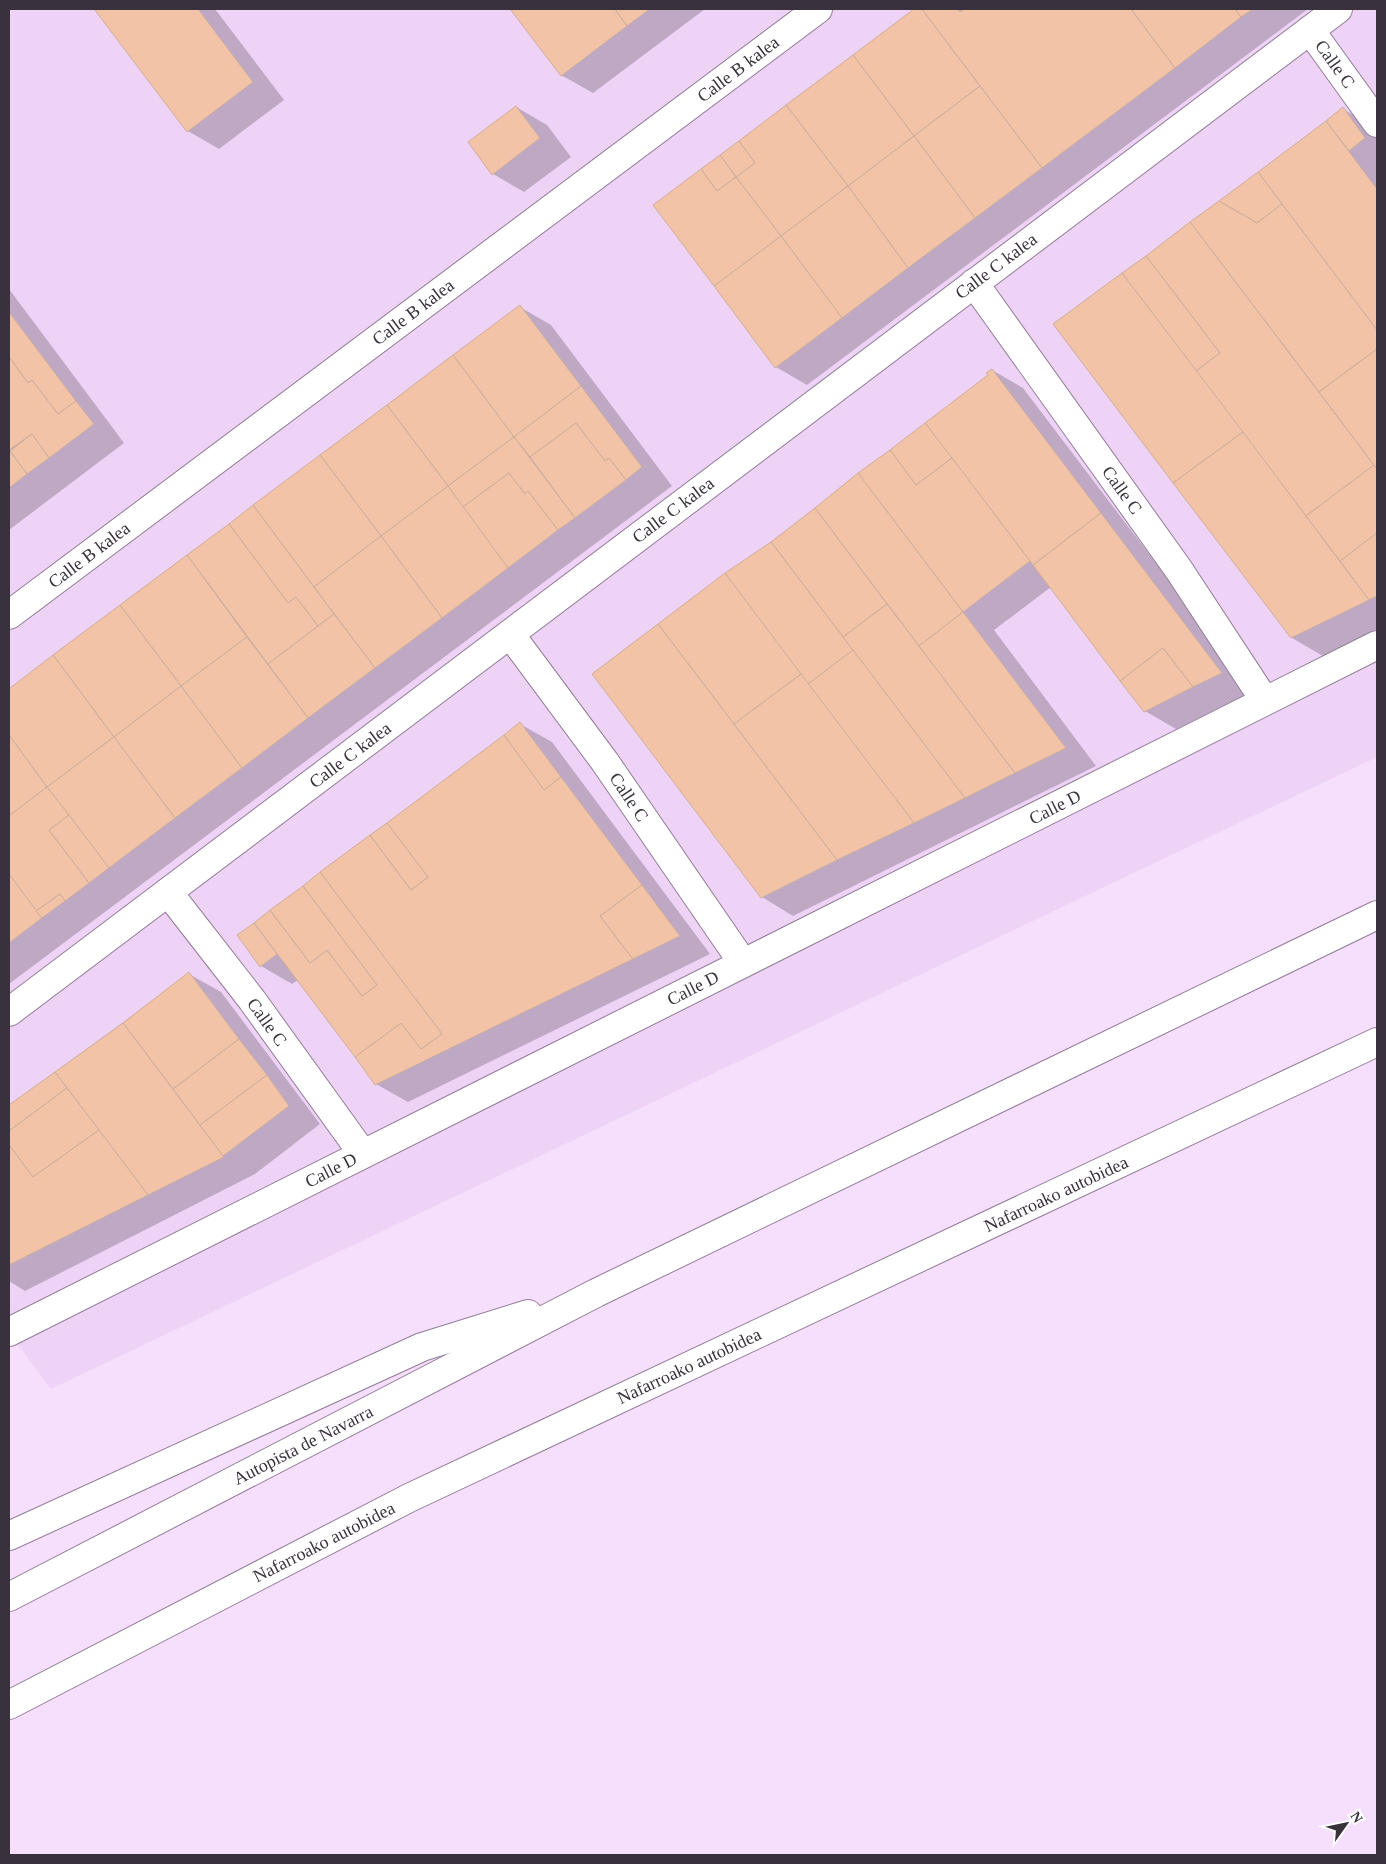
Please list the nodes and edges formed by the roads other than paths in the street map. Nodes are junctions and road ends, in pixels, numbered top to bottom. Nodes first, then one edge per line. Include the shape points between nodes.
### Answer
1 (818, 9) edge
2 (1338, 9) edge
3 (1310, 30) junction
4 (1377, 123) edge
5 (974, 283) junction
6 (9, 615) edge
7 (510, 634) junction
8 (1377, 645) edge
9 (1265, 701) junction
10 (168, 892) junction
11 (1377, 915) edge
12 (743, 963) junction
13 (9, 1012) edge
14 (1377, 1042) edge
15 (363, 1154) junction
16 (596, 1293) junction
17 (9, 1332) edge
18 (9, 1536) edge
19 (9, 1597) edge
20 (9, 1705) edge

1 - 6 main road, Calle B kalea
2 - 3 main road, Calle C kalea
3 - 4 main road, Calle C
3 - 5 main road, Calle C kalea
5 - 7 main road, Calle C kalea
5 - 9 main road, Calle C via 1179,570
7 - 10 main road, Calle C kalea
7 - 12 main road, Calle C via 605,762
8 - 9 main road, Calle D
9 - 12 main road, Calle D
10 - 13 main road, Calle C kalea
10 - 15 main road, Calle C via 252,1000
11 - 16 main road
12 - 15 main road, Calle D
14 - 20 main road, Nafarroako autobidea via 409,1498
15 - 17 main road, Calle D
16 - 18 main road via 422,1347
16 - 19 main road, Autopista de Navarra

